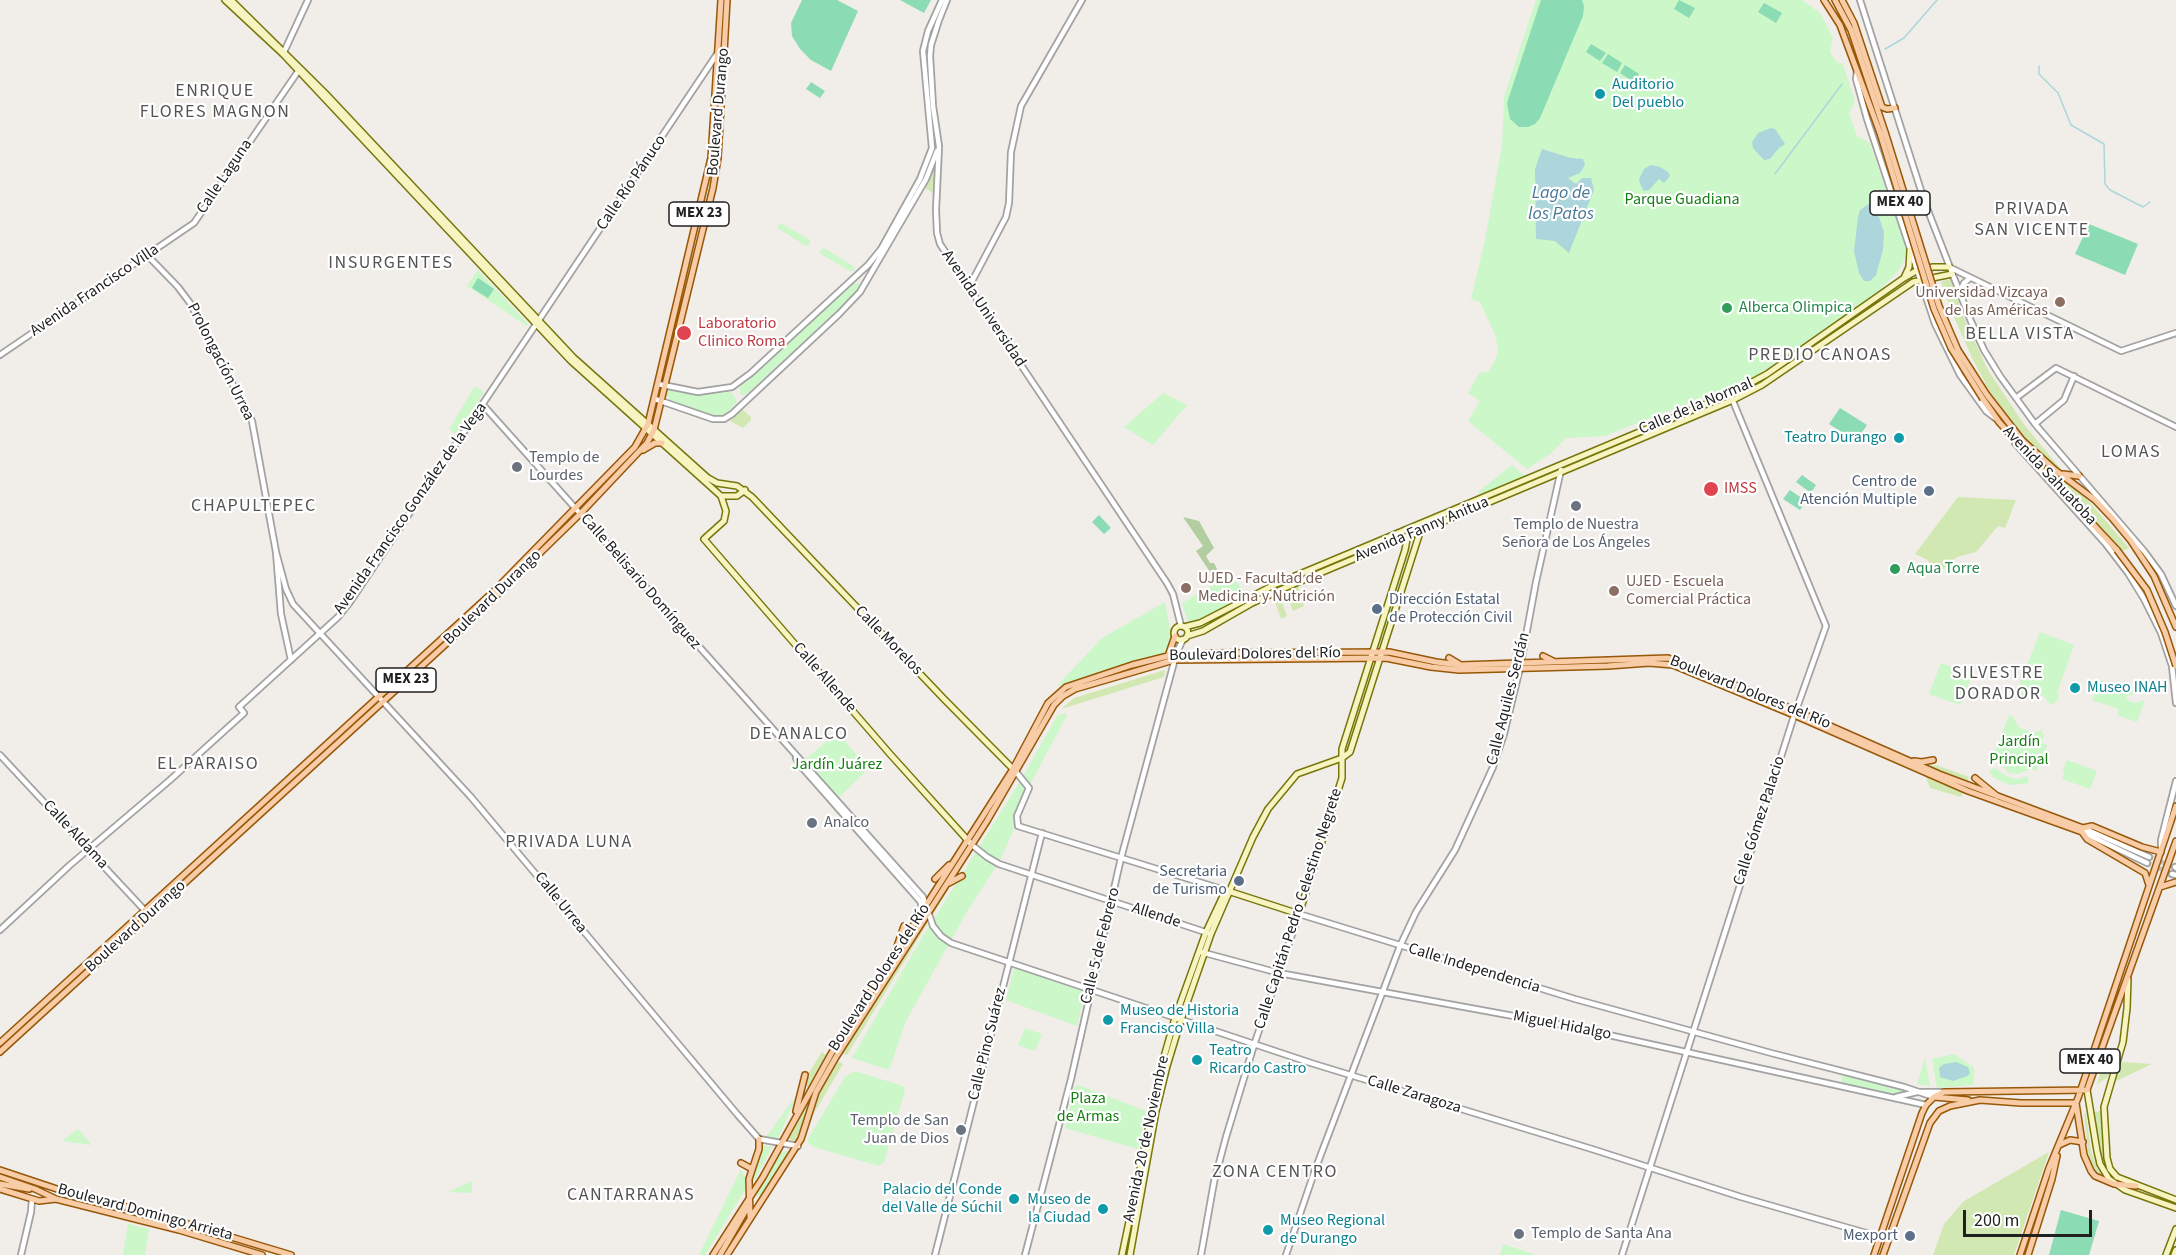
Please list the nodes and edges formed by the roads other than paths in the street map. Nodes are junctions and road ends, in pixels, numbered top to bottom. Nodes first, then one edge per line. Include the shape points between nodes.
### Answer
1 (225, 0) edge
2 (231, 0) edge
3 (308, 0) edge
4 (721, 0) edge
5 (727, 0) edge
6 (942, 0) edge
7 (947, 0) edge
8 (1082, 0) edge
9 (1824, 0) edge
10 (1835, 0) edge
11 (1842, 0) edge
12 (1860, 0) edge
13 (725, 46) junction
14 (718, 52) junction
15 (284, 53) junction
16 (300, 70) junction
17 (1857, 71) junction
18 (1895, 108) junction
19 (1882, 133) junction
20 (939, 146) junction
21 (190, 227) joint
22 (1910, 250) junction
23 (148, 256) junction
24 (1949, 267) junction
25 (1916, 271) junction
26 (1954, 273) junction
27 (1904, 278) junction
28 (1970, 278) junction
29 (1919, 279) junction
30 (1908, 285) junction
31 (969, 287) junction
32 (1959, 293) junction
33 (537, 323) junction
34 (2176, 333) edge
35 (0, 355) edge
36 (2074, 376) junction
37 (661, 385) junction
38 (1730, 394) junction
39 (1985, 397) junction
40 (2016, 398) junction
41 (658, 399) junction
42 (1733, 400) junction
43 (483, 405) junction
44 (2000, 422) junction
45 (2035, 424) junction
46 (647, 427) junction
47 (2176, 427) edge
48 (653, 432) junction
49 (662, 444) junction
50 (640, 452) junction
51 (1560, 465) junction
52 (1562, 472) junction
53 (2060, 473) junction
54 (2079, 476) junction
55 (1532, 477) junction
56 (1527, 485) junction
57 (745, 490) junction
58 (2090, 492) junction
59 (721, 496) junction
60 (578, 512) junction
61 (1421, 527) junction
62 (1409, 533) junction
63 (1417, 544) junction
64 (1405, 550) junction
65 (276, 552) junction
66 (2176, 606) edge
67 (1182, 627) junction
68 (2176, 627) edge
69 (321, 632) junction
70 (1185, 638) junction
71 (1174, 639) junction
72 (2166, 646) junction
73 (2176, 647) edge
74 (1216, 648) dead end
75 (1227, 654) junction
76 (1642, 654) dead end
77 (1381, 655) junction
78 (1168, 656) junction
79 (1371, 656) junction
80 (1543, 656) dead end
81 (1655, 657) junction
82 (1449, 658) dead end
83 (291, 660) junction
84 (1174, 660) junction
85 (1208, 660) junction
86 (1554, 662) junction
87 (1460, 664) junction
88 (1218, 665) dead end
89 (1521, 665) junction
90 (2176, 666) edge
91 (381, 699) junction
92 (2176, 703) edge
93 (1795, 712) junction
94 (0, 755) edge
95 (1345, 757) junction
96 (796, 758) junction
97 (1905, 760) junction
98 (1933, 760) dead end
99 (1015, 770) junction
100 (1917, 770) junction
101 (1975, 777) dead end
102 (1922, 778) dead end
103 (2176, 781) edge
104 (1999, 797) junction
105 (2176, 806) edge
106 (1018, 826) joint
107 (2083, 830) junction
108 (1042, 833) junction
109 (2176, 841) edge
110 (970, 842) junction
111 (88, 850) junction
112 (2161, 851) junction
113 (1121, 858) junction
114 (955, 860) junction
115 (2148, 860) tunnel mouth
116 (2174, 860) edge
117 (999, 864) joint
118 (1031, 875) junction
119 (962, 876) dead end
120 (935, 879) dead end
121 (2176, 882) edge
122 (947, 883) junction
123 (2149, 885) junction
124 (2160, 887) junction
125 (1228, 891) junction
126 (1112, 901) junction
127 (926, 911) junction
128 (147, 913) junction
129 (1299, 914) junction
130 (904, 926) dead end
131 (0, 930) edge
132 (1208, 933) junction
133 (1400, 946) junction
134 (1201, 952) junction
135 (893, 959) junction
136 (1008, 963) junction
137 (1279, 973) junction
138 (2128, 975) junction
139 (1090, 991) junction
140 (1382, 992) junction
141 (1178, 1019) junction
142 (1692, 1031) junction
143 (0, 1043) edge
144 (1254, 1044) junction
145 (0, 1052) edge
146 (1686, 1052) junction
147 (805, 1075) dead end
148 (1351, 1075) junction
149 (2084, 1090) junction
150 (1917, 1092) junction
151 (1944, 1092) junction
152 (1896, 1097) junction
153 (1934, 1097) junction
154 (1980, 1100) junction
155 (2076, 1103) junction
156 (1926, 1105) junction
157 (795, 1115) junction
158 (1930, 1123) junction
159 (759, 1139) junction
160 (782, 1142) junction
161 (2083, 1142) junction
162 (798, 1146) junction
163 (2058, 1148) junction
164 (741, 1163) dead end
165 (1651, 1168) junction
166 (752, 1169) junction
167 (0, 1170) edge
168 (0, 1177) edge
169 (0, 1184) edge
170 (2114, 1184) junction
171 (2136, 1186) junction
172 (24, 1187) junction
173 (0, 1189) edge
174 (35, 1189) junction
175 (60, 1190) junction
176 (32, 1199) junction
177 (56, 1199) junction
178 (748, 1200) junction
179 (2176, 1200) edge
180 (2176, 1208) edge
181 (1897, 1216) junction
182 (750, 1218) junction
183 (2176, 1229) edge
184 (1880, 1237) junction
185 (2176, 1250) edge
186 (21, 1255) edge
187 (262, 1255) edge
188 (291, 1255) edge
189 (713, 1255) edge
190 (720, 1255) edge
191 (727, 1255) edge
192 (934, 1255) edge
193 (1025, 1255) edge
194 (1122, 1255) edge
195 (1130, 1255) edge
196 (1201, 1255) edge
197 (1286, 1255) edge
198 (1622, 1255) edge
199 (1874, 1255) edge
200 (1883, 1255) edge
201 (2020, 1255) edge
202 (2028, 1255) edge
203 (2166, 1255) edge
204 (2174, 1255) edge

1 - 15 main road
2 - 15 main road
3 - 15 street
4 - 14 main road, Boulevard Durango / MEX 23
5 - 13 main road, Boulevard Durango / MEX 23
6 - 37 street via 923,51 932,148 920,178 875,257 732,387 699,392
7 - 20 street, Avenida Universidad via 930,56
8 - 31 street via 1021,106 1011,153 1006,217
9 - 17 main road, Avenida Sahuatoba / MEX 40 via 1840,25
10 - 19 main road, Avenida Sahuatoba / MEX 40 via 1851,30
11 - 18 main road via 1854,23 1882,107
12 - 18 street
13 - 14 street, Calle Río Pánuco
13 - 37 main road, Boulevard Durango / MEX 23 via 713,188
14 - 33 street, Calle Río Pánuco
14 - 37 main road, Boulevard Durango / MEX 23 via 711,158
15 - 16 main road
16 - 21 street, Calle Laguna
16 - 33 main road
17 - 19 main road, Avenida Sahuatoba / MEX 40
17 - 22 street via 1856,79
18 - 24 street
19 - 39 main road, Avenida Sahuatoba / MEX 40, bridge via 1934,309 1952,348
20 - 31 street, Avenida Universidad via 937,234 944,252
20 - 41 street via 926,179 860,292 732,414 713,419
21 - 23 street, Avenida Francisco Villa
22 - 25 street
22 - 27 main road
23 - 35 street, Avenida Francisco Villa
23 - 65 street, Prolongación Urrea via 190,303 252,421
24 - 25 main road, Calle de la Normal
24 - 26 street
25 - 27 main road, Calle de la Normal
25 - 29 street
26 - 28 street
26 - 29 main road, Calle de la Normal
26 - 32 street, Avenida Sahuatoba
27 - 30 main road
27 - 38 main road, Calle de la Normal via 1767,374
28 - 32 street
28 - 34 street via 2121,351
29 - 30 main road, Calle de la Normal
29 - 44 street via 1947,351 1970,390
30 - 42 main road, Calle de la Normal via 1762,385
31 - 67 street, Avenida Universidad via 1170,589
32 - 40 street, Avenida Sahuatoba via 1984,350
33 - 43 street, Avenida Francisco González de la Vega
33 - 46 main road via 571,361
36 - 40 street via 2057,368
36 - 45 street via 2064,400
36 - 47 street
37 - 41 main road, Boulevard Durango / MEX 23
38 - 42 street, Calle Gómez Palacio
38 - 51 main road, Calle de la Normal
39 - 44 main road, MEX 40
39 - 53 main road, Avenida Sahuatoba / MEX 40 via 2022,440
40 - 45 street, Avenida Sahuatoba
41 - 46 main road, Boulevard Durango / MEX 23
41 - 48 main road, Boulevard Durango / MEX 23
42 - 52 main road, Calle de la Normal
42 - 93 street, Calle Gómez Palacio via 1826,626
43 - 60 street, Calle Belisario Domínguez
43 - 69 street, Avenida Francisco González de la Vega via 350,603
44 - 72 street, Avenida Sahuatoba via 2128,573 2157,622
44 - 90 main road, Avenida Sahuatoba / MEX 40, bridge via 2117,550 2147,590
45 - 54 street, Avenida Sahuatoba
46 - 48 main road
46 - 60 main road, Boulevard Durango / MEX 23 via 629,456
48 - 49 main road
48 - 50 main road, Boulevard Durango / MEX 23
48 - 57 main road via 711,481
49 - 50 main road
49 - 59 main road
50 - 60 main road, Boulevard Durango / MEX 23
51 - 52 street, Calle Aquiles Serdán
51 - 55 main road, Avenida Fanny Anitua
52 - 56 main road, Avenida Fanny Anitua
52 - 89 street, Calle Aquiles Serdán
53 - 54 main road
53 - 58 main road, Avenida Sahuatoba / MEX 40
54 - 58 street, Avenida Sahuatoba
55 - 56 main road
55 - 61 main road, Avenida Fanny Anitua
56 - 61 main road, Avenida Fanny Anitua
57 - 59 main road via 737,496
57 - 99 main road, Calle Morelos
58 - 66 street, Avenida Sahuatoba via 2144,551 2161,574
58 - 68 main road, Avenida Sahuatoba / MEX 40 via 2154,576
59 - 110 main road, Calle Allende via 726,511 724,521 704,539
60 - 91 main road, Boulevard Durango / MEX 23 via 494,599
60 - 96 street, Calle Belisario Domínguez
61 - 62 main road, Avenida Fanny Anitua
61 - 63 main road, Calle Capitán Pedro Celestino Negrete
62 - 63 main road
62 - 64 main road, Calle Capitán Pedro Celestino Negrete
62 - 67 main road, Avenida Fanny Anitua via 1270,587 1200,623
62 - 70 main road, Avenida Fanny Anitua via 1268,595
63 - 64 main road via 1412,543
63 - 77 main road, Calle Capitán Pedro Celestino Negrete
64 - 79 main road, Calle Capitán Pedro Celestino Negrete
65 - 69 street, Calle Urrea via 288,596
65 - 83 street, Prolongación Urrea via 281,614
67 - 70 main road via 1187,630
67 - 71 main road via 1175,630
69 - 83 street, Avenida Francisco González de la Vega
69 - 91 street, Calle Urrea
70 - 71 main road
70 - 84 street, Calle 5 de Febrero
71 - 78 main road
71 - 84 main road
72 - 73 street
72 - 92 street, Avenida Sahuatoba
74 - 75 main road
75 - 79 main road, Boulevard Dolores del Río
75 - 84 main road, Boulevard Dolores del Río
76 - 81 main road
77 - 79 main road, Boulevard Dolores del Río
77 - 87 main road, Boulevard Dolores del Río via 1395,653
77 - 89 main road, Boulevard Dolores del Río via 1443,669
77 - 95 main road, Calle Capitán Pedro Celestino Negrete
78 - 84 main road, Boulevard Dolores del Río
78 - 99 main road, Boulevard Dolores del Río via 1063,688 1046,707
79 - 85 main road, Boulevard Dolores del Río
79 - 95 main road, Calle Capitán Pedro Celestino Negrete via 1342,749
80 - 86 main road
81 - 86 main road, Boulevard Dolores del Río
81 - 93 main road, Boulevard Dolores del Río via 1678,660
82 - 87 main road
83 - 111 street, Avenida Francisco González de la Vega via 239,707 244,712
84 - 85 main road, Boulevard Dolores del Río
84 - 99 main road, Boulevard Dolores del Río via 1069,692 1054,705
84 - 113 street, Calle 5 de Febrero
85 - 88 main road
86 - 89 main road, Boulevard Dolores del Río
87 - 89 main road, Boulevard Dolores del Río
89 - 93 main road, Boulevard Dolores del Río via 1666,664
89 - 133 street, Calle Aquiles Serdán via 1499,750 1482,794
91 - 128 main road, Boulevard Durango / MEX 23
91 - 159 street, Calle Urrea via 471,797
93 - 97 main road, Boulevard Dolores del Río
93 - 100 main road, Boulevard Dolores del Río
93 - 142 street, Calle Gómez Palacio
94 - 111 street, Calle Aldama
95 - 125 main road, Avenida 20 de Noviembre via 1294,776 1259,825
95 - 129 main road, Calle Capitán Pedro Celestino Negrete via 1342,778
96 - 127 street, Calle Belisario Domínguez
96 - 127 street, Calle Belisario Domínguez via 923,897
97 - 98 main road
97 - 104 main road, Boulevard Dolores del Río
99 - 106 street, Calle Morelos via 1029,790 1017,816
99 - 110 main road, Boulevard Dolores del Río
100 - 102 main road
100 - 107 main road, Boulevard Dolores del Río
101 - 104 main road
103 - 112 street
104 - 107 main road, Boulevard Dolores del Río
105 - 112 main road, MEX 40
106 - 108 street, Calle Independencia
107 - 112 main road via 2092,826
107 - 115 street
107 - 123 main road via 2087,839 2145,873
108 - 113 street, Calle Independencia
108 - 118 street, Calle Pino Suárez
109 - 116 main road, MEX 40
110 - 114 main road, Boulevard Dolores del Río
110 - 117 street, Calle Allende
110 - 122 main road, Boulevard Dolores del Río
111 - 128 street, Calle Aldama
111 - 131 street
112 - 123 main road, MEX 40
113 - 125 street, Calle Independencia
113 - 126 street, Calle 5 de Febrero
114 - 120 main road
114 - 127 main road, Boulevard Dolores del Río
116 - 124 main road, MEX 40
117 - 118 street, Allende
118 - 126 street, Allende
118 - 136 street, Calle Pino Suárez
119 - 122 main road
121 - 124 main road
122 - 127 main road, Boulevard Dolores del Río
123 - 149 main road, MEX 40 via 2084,1078
124 - 138 main road, MEX 40
125 - 129 main road, Calle Independencia
125 - 132 main road, Avenida 20 de Noviembre
126 - 132 street, Allende
126 - 139 street, Calle 5 de Febrero
127 - 135 main road, Boulevard Dolores del Río
127 - 136 street, Calle Zaragoza via 936,931 951,943
127 - 162 main road, Boulevard Dolores del Río via 822,1080
128 - 143 main road, Boulevard Durango / MEX 23
128 - 145 main road, Boulevard Durango / MEX 23
129 - 133 street, Calle Independencia
129 - 137 street, Calle Capitán Pedro Celestino Negrete
130 - 135 main road
132 - 134 main road, Avenida 20 de Noviembre
133 - 140 street, Calle Aquiles Serdán
133 - 142 street, Calle Independencia
134 - 137 street, Miguel Hidalgo
134 - 141 main road, Avenida 20 de Noviembre
135 - 157 main road, Boulevard Dolores del Río
136 - 139 street, Calle Zaragoza
136 - 192 street, Calle Pino Suárez
137 - 140 street, Miguel Hidalgo
137 - 144 street, Calle Capitán Pedro Celestino Negrete
138 - 149 main road, MEX 40
138 - 171 main road via 2124,1031 2105,1099 2104,1119 2110,1169
139 - 141 street, Calle Zaragoza
139 - 193 street, Calle 5 de Febrero
140 - 146 street, Miguel Hidalgo
140 - 148 street, Calle Aquiles Serdán
141 - 144 street, Calle Zaragoza
141 - 194 main road, Avenida 20 de Noviembre via 1151,1110
141 - 195 main road, Avenida 20 de Noviembre via 1156,1111
142 - 146 street, Calle Gómez Palacio
142 - 150 street, Calle Independencia
144 - 148 street, Calle Zaragoza
144 - 196 street, Calle Capitán Pedro Celestino Negrete via 1214,1182
146 - 152 street, Miguel Hidalgo
146 - 165 street, Calle Gómez Palacio
147 - 157 main road
148 - 165 street, Calle Zaragoza
148 - 197 street, Calle Aquiles Serdán
149 - 151 main road, MEX 40
149 - 155 main road, MEX 40
149 - 170 main road via 2100,1164
150 - 151 street
150 - 152 street
150 - 153 street, Calle Independencia
151 - 153 main road, MEX 40
152 - 156 street, Miguel Hidalgo
153 - 154 main road
153 - 156 main road, MEX 40
154 - 155 main road
154 - 158 main road via 1939,1111
155 - 161 main road
155 - 163 main road, MEX 40
156 - 158 main road via 1931,1113
156 - 184 main road, MEX 40
157 - 160 main road, Boulevard Dolores del Río
158 - 181 main road
159 - 160 street
159 - 166 main road
160 - 162 street
160 - 178 main road, Boulevard Dolores del Río
161 - 163 main road via 2070,1140
161 - 170 main road via 2091,1171
162 - 182 main road, Boulevard Dolores del Río
163 - 201 main road, MEX 40
163 - 202 main road
164 - 166 main road
165 - 184 street, Calle Zaragoza
165 - 198 street, Calle Gómez Palacio
166 - 178 main road
167 - 175 main road, Boulevard Domingo Arrieta
168 - 172 main road
169 - 172 main road
170 - 171 main road
170 - 180 main road
171 - 179 main road
172 - 174 main road
172 - 176 main road
173 - 176 main road
174 - 175 main road
174 - 177 main road
175 - 188 main road, Boulevard Domingo Arrieta
176 - 177 main road
176 - 186 street
177 - 187 main road
178 - 182 main road
178 - 189 main road, Boulevard Dolores del Río
178 - 190 main road
181 - 184 main road via 1888,1232
181 - 200 main road
182 - 191 main road, Boulevard Dolores del Río
183 - 203 main road
184 - 199 main road, MEX 40
185 - 204 main road

